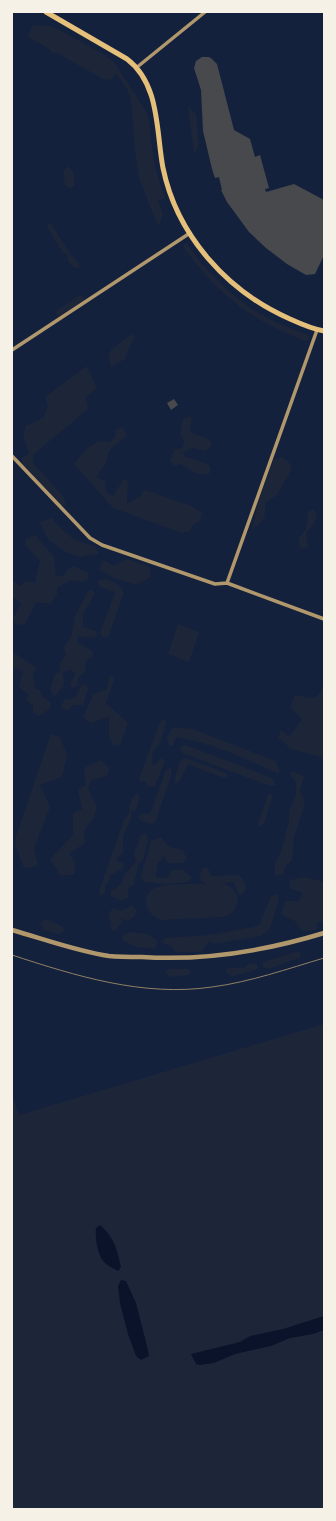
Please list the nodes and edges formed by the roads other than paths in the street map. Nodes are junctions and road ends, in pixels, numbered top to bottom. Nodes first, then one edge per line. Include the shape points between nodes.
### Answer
1 (46, 12) edge
2 (205, 12) edge
3 (136, 68) junction
4 (190, 233) junction
5 (317, 330) junction
6 (324, 331) edge
7 (12, 350) edge
8 (12, 456) edge
9 (227, 583) junction
10 (324, 619) edge
11 (12, 930) edge
12 (324, 933) edge

1 - 3 main road via 113,50 132,62
2 - 3 street
3 - 4 main road via 154,105 167,183 176,208
4 - 5 main road via 208,259 233,284 258,303
4 - 7 street
5 - 6 main road
5 - 9 street
8 - 9 street via 90,538 102,545 215,584
9 - 10 street
11 - 12 street via 92,953 157,958 208,957 245,952

